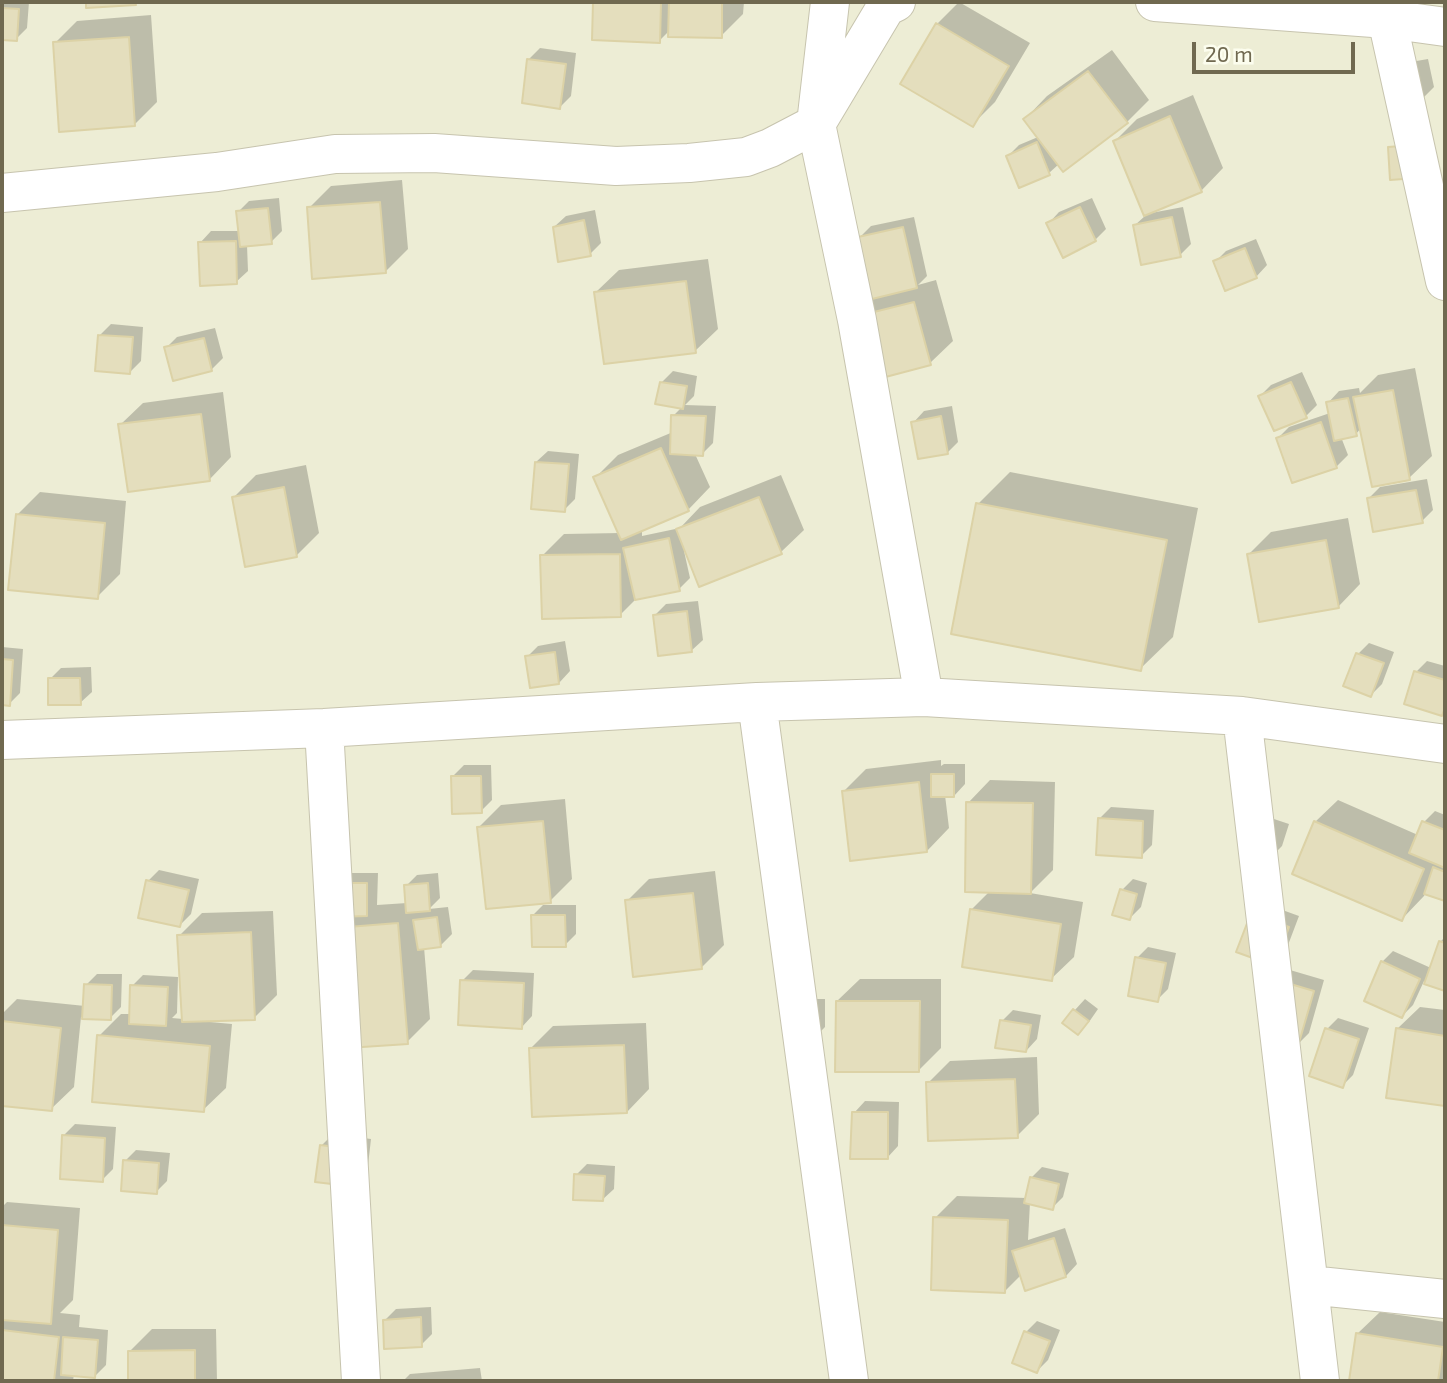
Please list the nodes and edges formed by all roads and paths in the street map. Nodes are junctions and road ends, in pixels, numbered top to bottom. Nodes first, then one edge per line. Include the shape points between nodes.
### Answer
1 (830, 2) edge
2 (895, 2) edge
3 (1155, 2) edge
4 (1387, 19) junction
5 (1445, 27) edge
6 (816, 124) junction
7 (2, 194) edge
8 (1445, 281) edge
9 (924, 697) junction
10 (757, 702) junction
11 (1242, 716) junction
12 (324, 728) junction
13 (2, 740) edge
14 (1445, 744) edge
15 (1309, 1285) junction
16 (1445, 1299) edge
17 (361, 1381) edge
18 (849, 1381) edge
19 (1320, 1381) edge

1 - 6 street
2 - 6 street via 886,7
3 - 4 street
4 - 5 street
4 - 8 street
6 - 7 street via 746,157 689,163 615,166 434,153 335,154 217,172
6 - 9 street via 857,320
9 - 10 street
9 - 11 street
10 - 12 street
10 - 18 street
11 - 14 street
11 - 15 street
12 - 13 street
12 - 17 street
15 - 16 street
15 - 19 street

